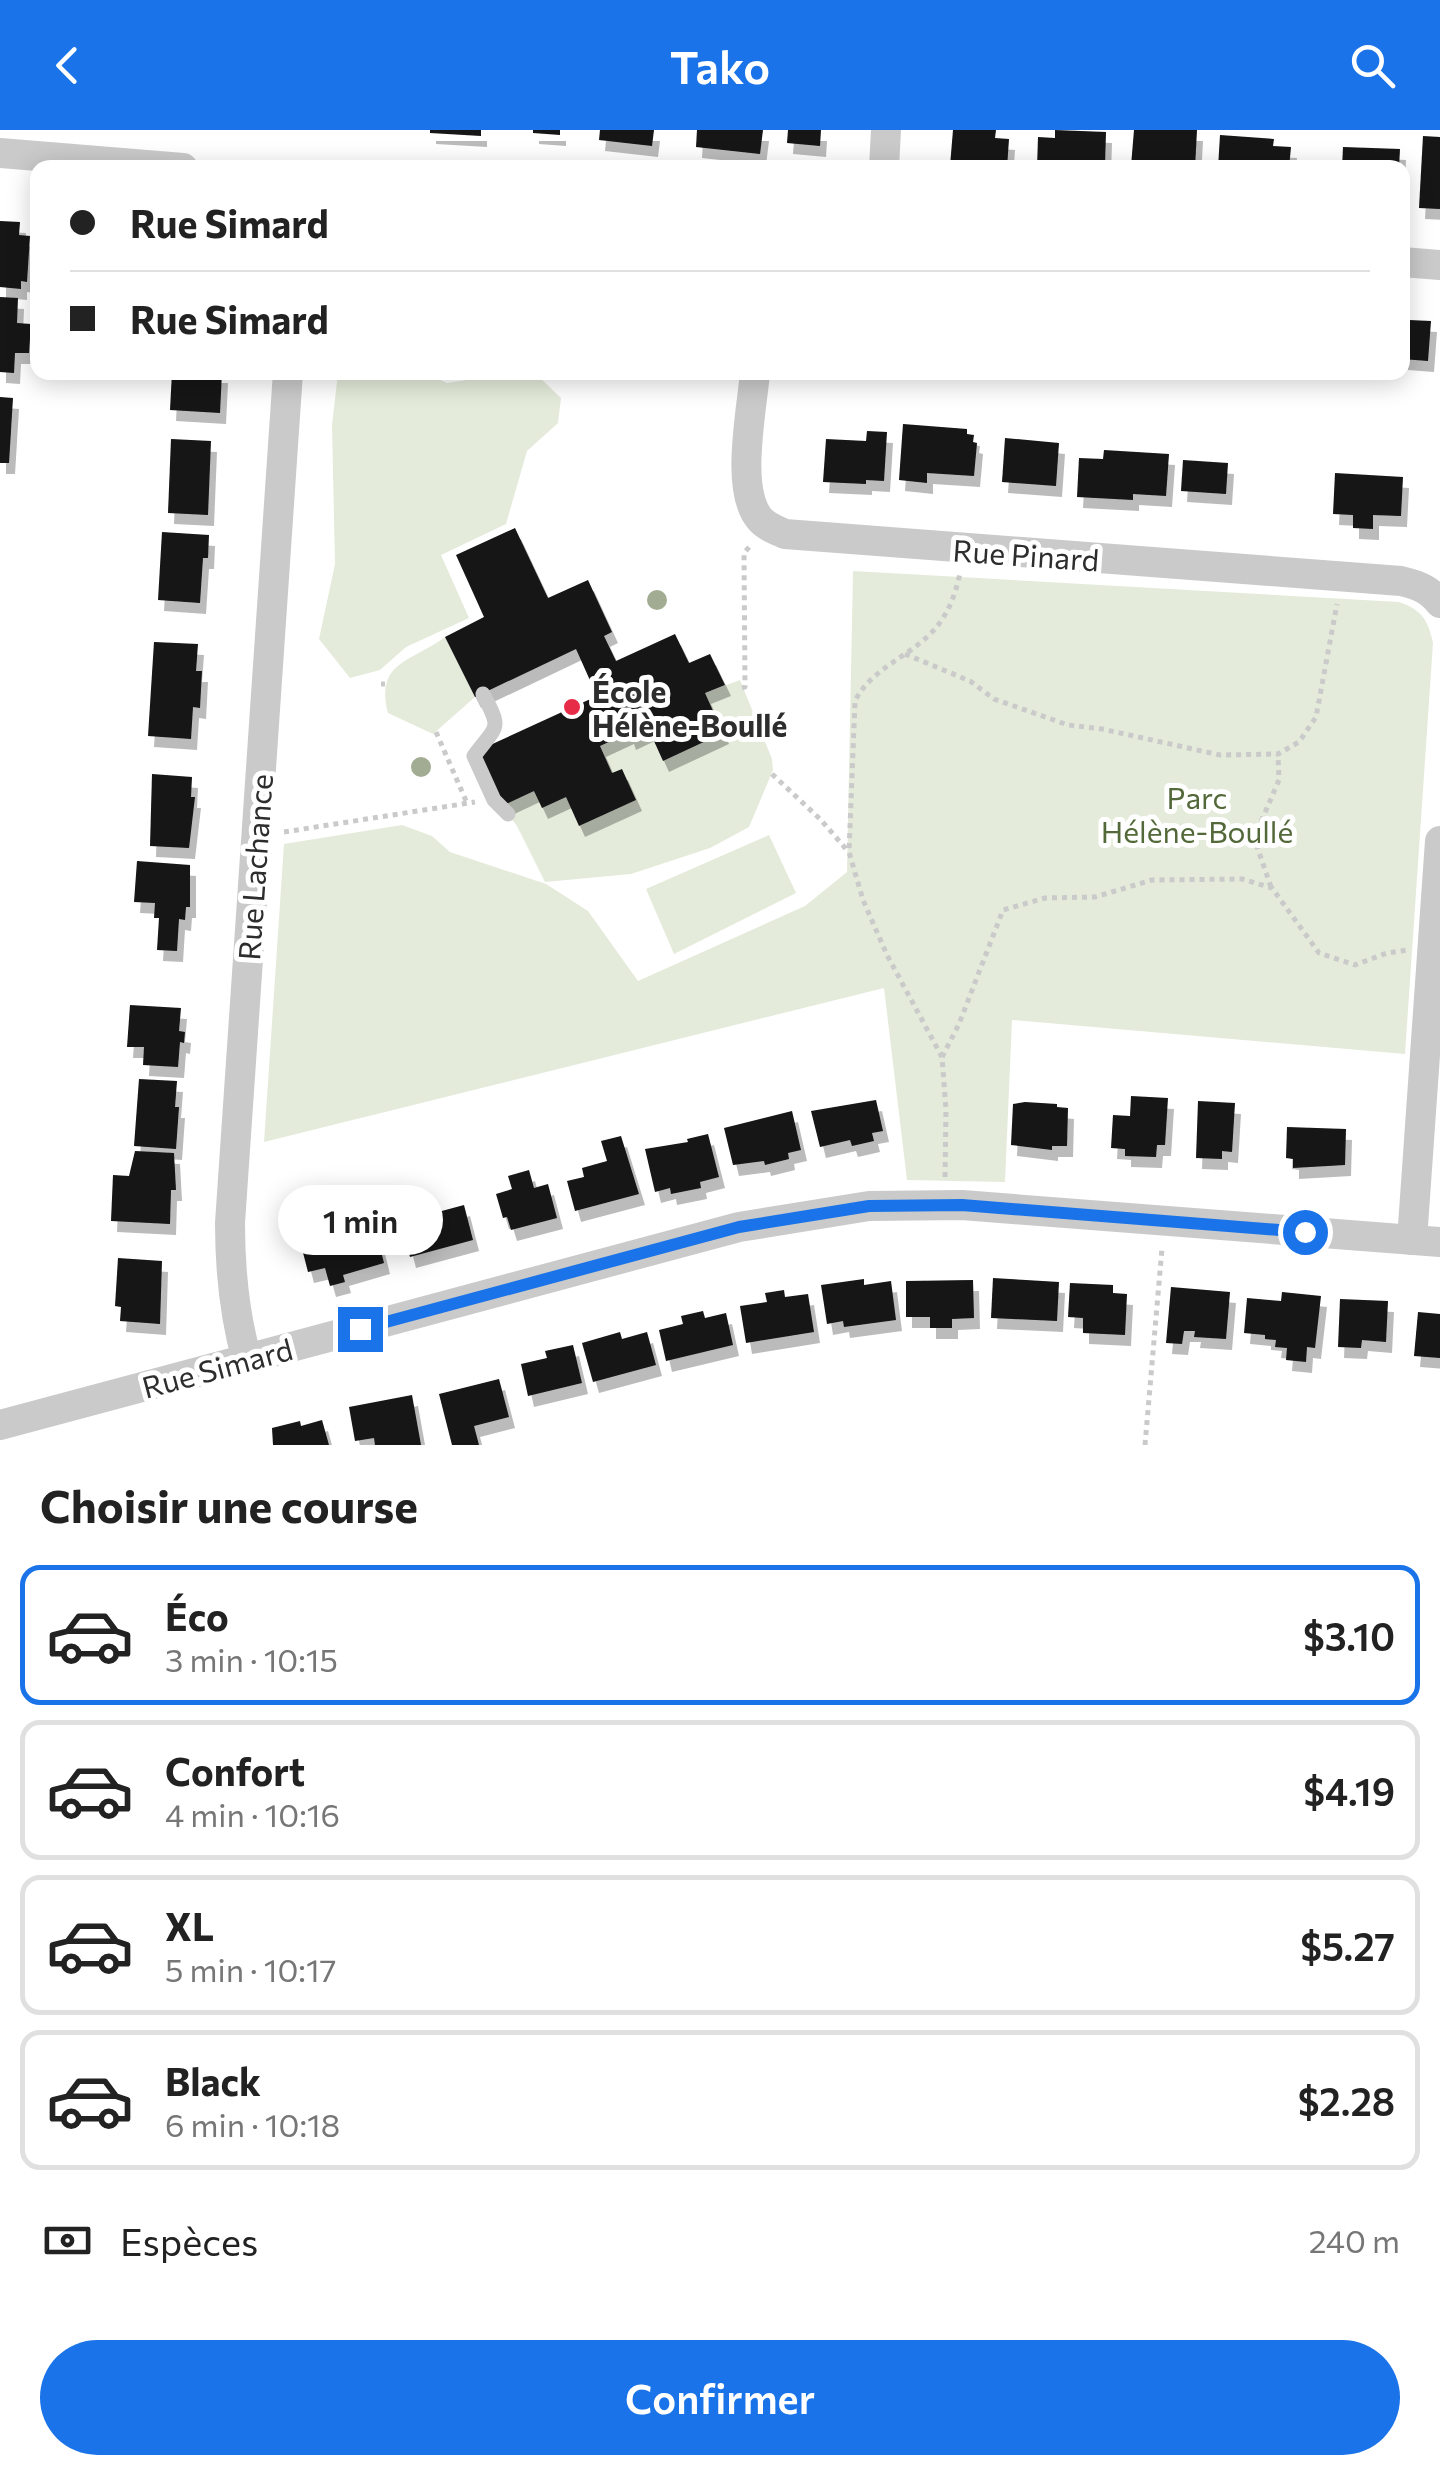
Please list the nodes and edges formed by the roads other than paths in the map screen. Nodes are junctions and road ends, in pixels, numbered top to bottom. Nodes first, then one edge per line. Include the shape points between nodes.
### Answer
1 (886, 130) edge
2 (0, 154) edge
3 (78, 160) edge
4 (884, 160) edge
5 (1410, 263) edge
6 (1440, 265) edge
7 (287, 380) edge
8 (753, 380) edge
9 (1440, 603) edge
10 (483, 694) dead end
11 (508, 814) dead end
12 (1440, 840) edge
13 (1426, 1241) edge
14 (247, 1360) junction
15 (0, 1425) edge

1 - 4 street
2 - 3 street
5 - 6 street
7 - 14 street, Rue Lachance via 230,1223 233,1304
8 - 9 street, Rue Pinard via 748,500 767,526 785,534 1418,585
10 - 11 lane via 496,727 474,756
12 - 13 street
13 - 14 street, Rue Simard via 943,1205 869,1206 739,1227
14 - 15 street, Rue Simard

